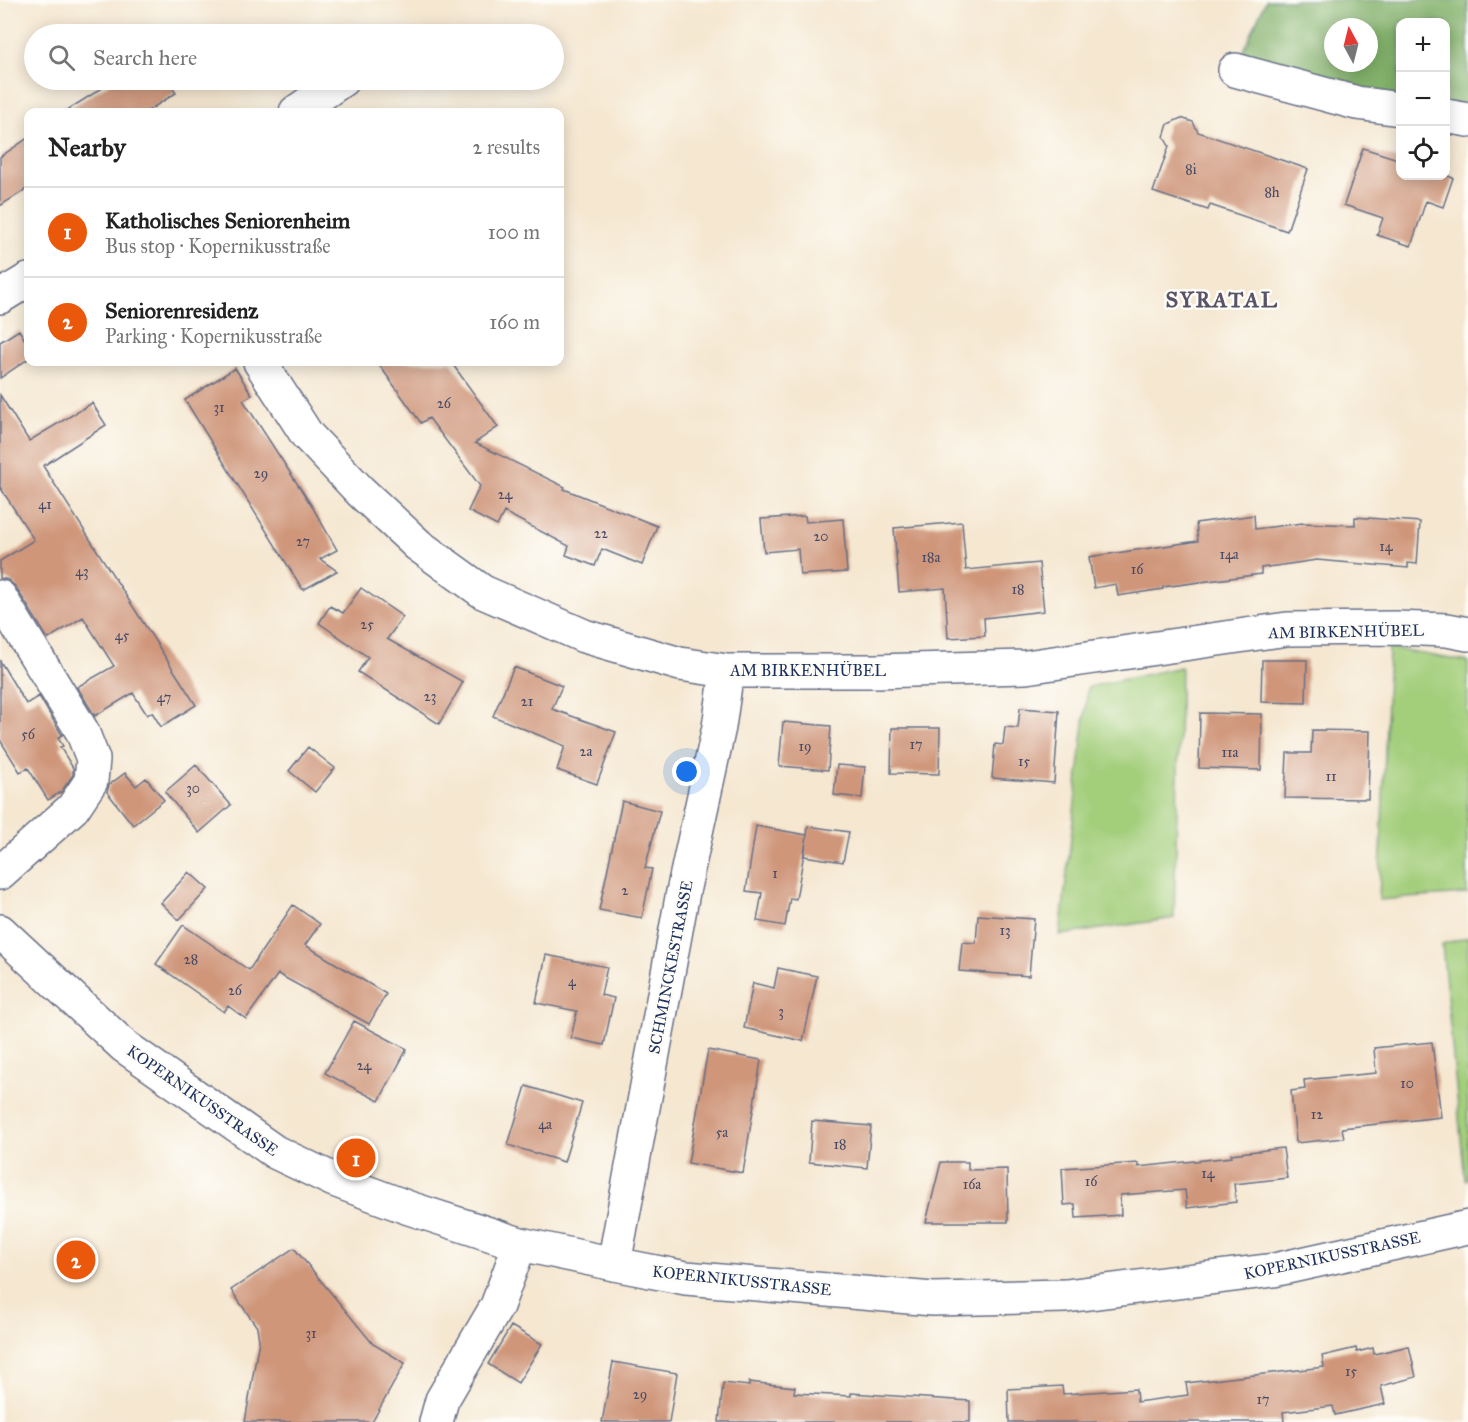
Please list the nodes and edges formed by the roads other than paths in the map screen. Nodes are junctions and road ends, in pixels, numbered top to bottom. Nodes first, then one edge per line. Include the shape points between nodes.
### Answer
1 (1235, 70) dead end
2 (328, 90) edge
3 (302, 108) edge
4 (1396, 108) edge
5 (1450, 117) edge
6 (1468, 120) edge
7 (24, 282) edge
8 (0, 297) edge
9 (263, 366) edge
10 (0, 597) edge
11 (1468, 634) edge
12 (727, 671) junction
13 (0, 873) edge
14 (0, 931) edge
15 (1468, 1227) edge
16 (520, 1244) junction
17 (614, 1264) junction
18 (439, 1421) edge

1 - 4 street via 1356,103
2 - 3 street
5 - 6 street
7 - 8 street
9 - 12 street, AM BIRKENHÜBEL via 307,435 360,491 418,545 483,592 584,636 680,664
10 - 13 street via 82,731 93,759 91,781 73,808
11 - 12 street, AM BIRKENHÜBEL via 1396,628 1287,629 1026,667
12 - 17 street, SCHMINCKESTRASSE
14 - 16 street, KOPERNIKUSSTRASSE via 124,1047 275,1152 367,1194
15 - 17 street, KOPERNIKUSSTRASSE via 1274,1270 1066,1296 933,1299 686,1278
16 - 17 street, KOPERNIKUSSTRASSE
16 - 18 street via 497,1306 442,1400

